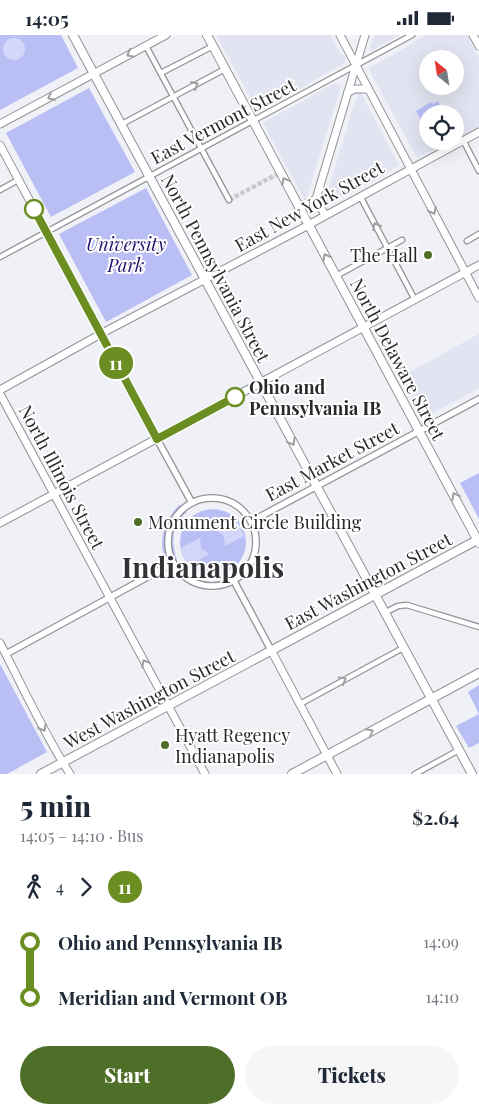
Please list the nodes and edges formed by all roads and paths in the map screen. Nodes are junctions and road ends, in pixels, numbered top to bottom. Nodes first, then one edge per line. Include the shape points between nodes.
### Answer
1 (74, 35) edge
2 (166, 35) edge
3 (207, 35) edge
4 (340, 35) edge
5 (365, 35) edge
6 (412, 35) edge
7 (473, 35) edge
8 (146, 45) junction
9 (479, 45) edge
10 (213, 46) junction
11 (356, 65) junction
12 (225, 69) junction
13 (161, 73) junction
14 (94, 74) junction
15 (368, 89) junction
16 (348, 92) junction
17 (173, 97) junction
18 (253, 121) junction
19 (122, 124) junction
20 (0, 125) edge
21 (479, 132) edge
22 (464, 140) edge
23 (464, 142) edge
24 (0, 145) edge
25 (201, 148) junction
26 (444, 150) edge
27 (477, 163) edge
28 (410, 168) junction
29 (479, 171) edge
30 (150, 176) junction
31 (18, 180) junction
32 (0, 190) edge
33 (360, 196) junction
34 (316, 199) junction
35 (229, 200) dead end
36 (299, 207) junction
37 (325, 215) junction
38 (308, 224) junction
39 (47, 232) junction
40 (479, 234) edge
41 (402, 240) dead end
42 (467, 241) dead end
43 (388, 248) junction
44 (0, 257) edge
45 (479, 265) edge
46 (466, 272) junction
47 (336, 276) junction
48 (204, 279) junction
49 (479, 298) edge
50 (415, 300) junction
51 (364, 327) junction
52 (101, 335) junction
53 (261, 383) junction
54 (0, 390) edge
55 (0, 394) edge
56 (479, 399) edge
57 (420, 431) junction
58 (157, 439) junction
59 (316, 486) junction
60 (54, 494) junction
61 (192, 503) junction
62 (252, 521) junction
63 (0, 523) edge
64 (478, 540) edge
65 (173, 563) junction
66 (234, 581) junction
67 (374, 595) junction
68 (109, 597) junction
69 (384, 613) junction
70 (479, 627) edge
71 (0, 643) edge
72 (403, 648) junction
73 (271, 651) junction
74 (6, 654) junction
75 (479, 673) edge
76 (431, 699) junction
77 (300, 703) junction
78 (168, 706) junction
79 (459, 750) junction
80 (327, 755) junction
81 (63, 763) junction
82 (41, 774) edge
83 (70, 774) edge
84 (204, 774) edge
85 (292, 774) edge
86 (338, 774) edge
87 (415, 774) edge
88 (472, 774) edge

1 - 14 main road, North Pennsylvania Street
2 - 8 main road
3 - 10 main road, North Delaware Street
4 - 11 main road
5 - 11 main road
6 - 11 street, East Vermont Street
7 - 9 main road
8 - 13 street
8 -> 14 main road
10 - 12 main road, North Delaware Street
10 - 13 street
11 - 15 main road
11 - 16 main road
11 - 18 street, East Vermont Street
17 -> 12 street
12 - 18 main road, North Delaware Street
13 - 17 street
14 - 19 main road, North Pennsylvania Street
14 -> 20 main road
15 - 16 main road
15 - 28 main road
16 - 34 main road
17 - 19 street
17 - 25 street
18 - 25 street, East Vermont Street
36 -> 18 main road, North Delaware Street
19 - 30 main road, North Pennsylvania Street
21 - 22 main road, East New York Street
23 - 27 street
24 - 31 main road
25 - 30 street, East Vermont Street
25 - 35 street
26 - 28 main road, East New York Street
27 - 29 street
28 - 33 main road, East New York Street
28 -> 46 main road
30 - 39 street, East Vermont Street
30 - 48 main road, North Pennsylvania Street
31 - 32 street
31 - 39 main road
33 - 37 main road, East New York Street
43 -> 33 street
34 - 36 main road
34 - 37 main road
36 - 38 main road, North Delaware Street
37 - 38 main road, East New York Street
47 -> 38 main road, North Delaware Street
38 - 48 main road, East New York Street
39 - 44 street, East Vermont Street
39 - 52 main road
40 - 42 street
41 - 43 street
43 - 47 street
43 - 50 street
45 - 46 main road
46 - 49 main road
46 - 50 main road
47 - 51 main road, North Delaware Street
48 - 52 main road, East New York Street
48 - 53 main road, North Pennsylvania Street
50 - 51 main road
51 - 53 main road
51 - 57 main road, North Delaware Street
52 - 54 main road, East New York Street
52 - 58 main road
53 - 58 main road
53 -> 59 main road, North Pennsylvania Street
55 - 60 main road, North Illinois Street
56 - 57 street, East Market Street
57 - 59 street, East Market Street
64 -> 57 main road, North Delaware Street
58 - 60 main road
58 - 61 street
59 - 62 street, East Market Street
59 - 67 main road, North Pennsylvania Street
60 - 63 main road
60 - 68 main road, North Illinois Street
61 - 62 street via 208,498 226,499 241,508
61 - 65 street via 175,518 169,533 168,548
62 - 66 street via 257,537 255,555 246,571
64 - 67 main road, East Washington Street
65 - 66 street via 184,577 199,585 217,586
65 - 68 street
66 - 73 street
67 - 69 main road, North Pennsylvania Street
67 - 73 main road, East Washington Street
68 - 74 street
78 -> 68 main road, North Illinois Street
69 - 70 street via 407,605
69 - 72 main road, North Pennsylvania Street
71 - 74 main road
72 - 76 main road, North Pennsylvania Street
77 -> 72 street
73 - 77 main road
73 - 78 main road, West Washington Street
74 -> 81 main road
75 - 76 main road
76 - 79 main road, North Pennsylvania Street
80 -> 76 main road
77 - 80 main road
78 - 81 main road, West Washington Street
78 - 84 main road, North Illinois Street
79 - 87 street
79 - 88 main road, North Pennsylvania Street
80 - 85 main road
80 - 86 main road
81 - 82 main road, West Washington Street
81 - 83 main road

